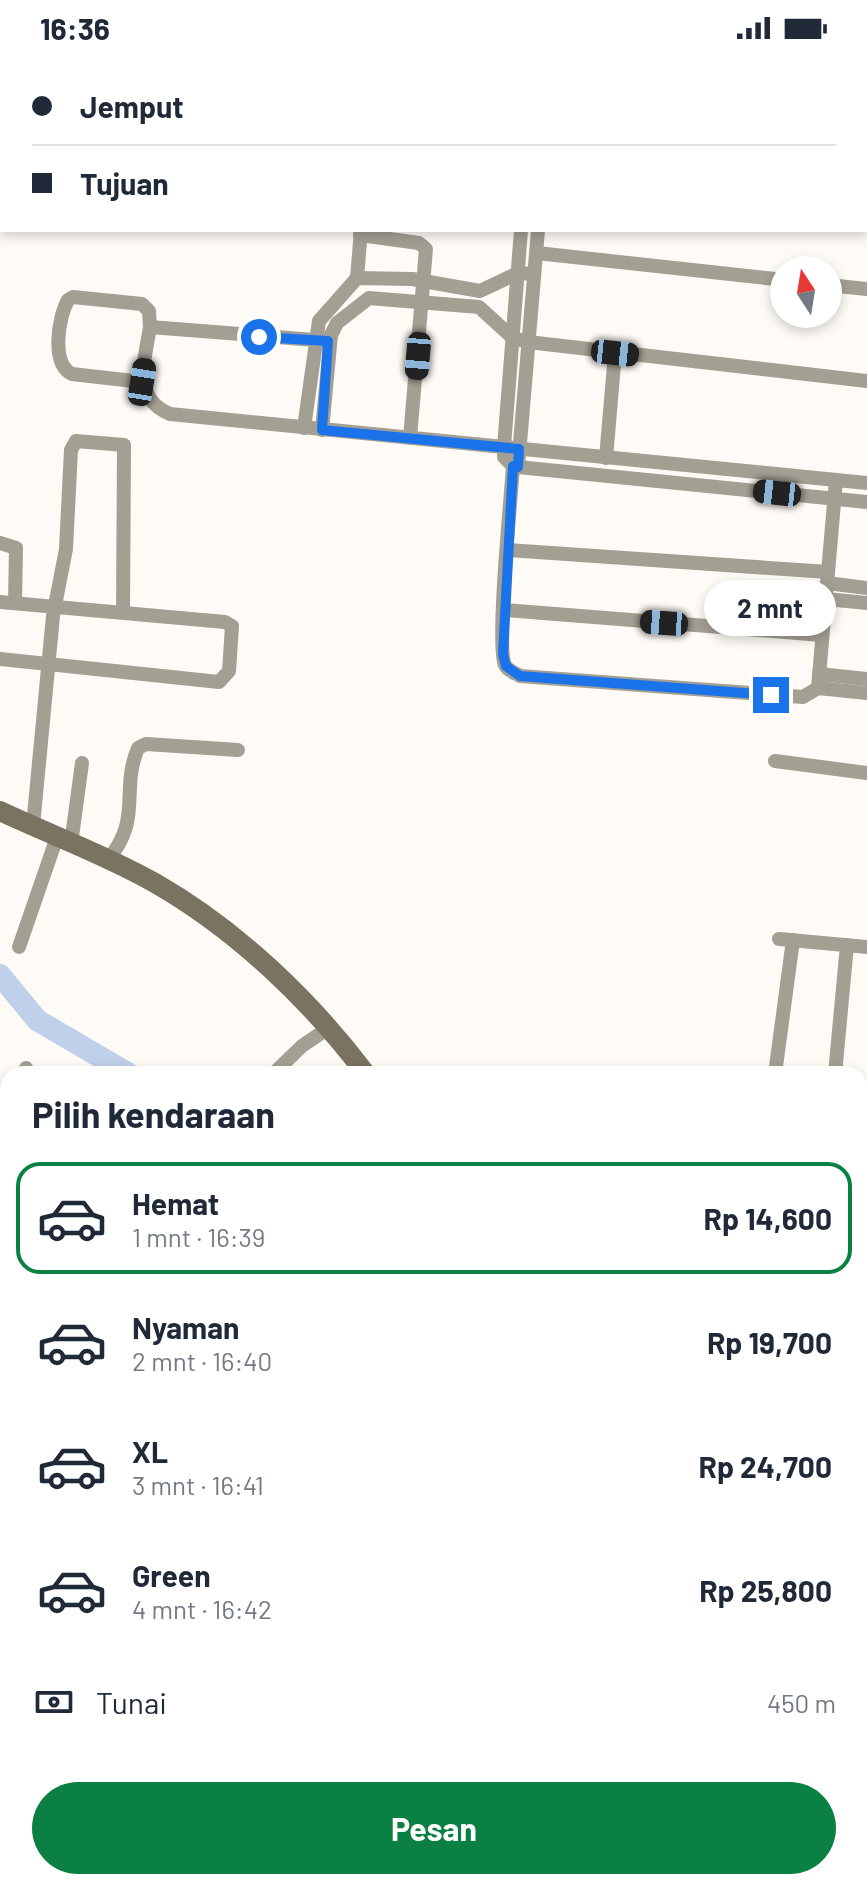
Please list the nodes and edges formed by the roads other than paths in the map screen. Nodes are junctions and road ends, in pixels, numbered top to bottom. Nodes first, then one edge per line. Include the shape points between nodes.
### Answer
1 (361, 232) edge
2 (521, 232) edge
3 (538, 232) edge
4 (537, 253) junction
5 (518, 273) junction
6 (534, 274) junction
7 (357, 278) junction
8 (770, 278) edge
9 (425, 281) junction
10 (842, 286) edge
11 (867, 289) edge
12 (480, 291) junction
13 (423, 301) junction
14 (479, 307) junction
15 (150, 327) junction
16 (513, 338) junction
17 (321, 342) junction
18 (528, 342) junction
19 (615, 353) junction
20 (867, 381) edge
21 (142, 382) junction
22 (304, 428) junction
23 (322, 430) junction
24 (410, 438) junction
25 (511, 448) junction
26 (606, 458) junction
27 (516, 467) junction
28 (836, 480) junction
29 (867, 483) edge
30 (834, 498) junction
31 (867, 502) edge
32 (0, 543) edge
33 (507, 550) junction
34 (827, 578) junction
35 (867, 588) edge
36 (826, 599) junction
37 (8, 602) edge
38 (867, 603) edge
39 (56, 606) junction
40 (505, 610) junction
41 (123, 612) junction
42 (822, 635) junction
43 (0, 659) edge
44 (48, 663) junction
45 (867, 679) edge
46 (818, 681) junction
47 (867, 693) edge
48 (238, 750) dead end
49 (775, 761) dead end
50 (82, 763) dead end
51 (867, 773) edge
52 (0, 811) edge
53 (33, 826) junction
54 (64, 841) junction
55 (107, 861) junction
56 (847, 945) junction
57 (19, 947) dead end
58 (867, 947) edge
59 (330, 1027) junction
60 (281, 1066) edge
61 (360, 1066) edge
62 (776, 1066) edge
63 (836, 1066) edge

1 - 7 street
1 - 9 street via 425,246
2 - 5 street
3 - 4 street
4 - 6 street
4 - 8 street
5 - 6 street
5 - 12 street
5 - 16 street
6 - 18 street
7 - 9 street
7 - 17 street via 319,321
9 - 12 street
9 - 13 street
10 - 11 street
12 - 14 street
13 - 14 street
13 - 17 street via 369,298
13 - 24 street
14 - 16 street
15 - 17 street
15 - 21 street
15 - 21 street via 149,311 142,304 73,297 65,306 58,358 63,368 72,374
16 - 18 street
16 - 25 street
17 - 22 street
17 - 23 street
18 - 19 street
18 - 25 street
19 - 20 street
19 - 26 street
21 - 22 street via 154,404 170,414
22 - 23 street
23 - 24 street
24 - 25 street
25 - 26 street
25 - 27 street
26 - 28 street
27 - 30 street
27 - 33 street
28 - 29 street
28 - 30 street
30 - 31 street
30 - 34 street
32 - 37 street via 16,548
33 - 34 street
33 - 40 street
34 - 35 street
34 - 36 street
36 - 38 street
36 - 42 street
37 - 39 street
39 - 41 street
39 - 41 street via 66,549 72,445 118,442 125,455
39 - 44 street
40 - 42 street
40 - 46 street via 506,666 520,676 803,697
41 - 44 street via 230,624 227,677 205,682
42 - 46 street
43 - 44 street
44 - 53 street
45 - 46 street
46 - 47 street
48 - 55 street via 146,744 138,748 128,828
49 - 51 street
50 - 54 street
52 - 53 street
53 - 54 street
54 - 55 street
54 - 57 street
55 - 59 street via 206,915
56 - 58 street
56 - 62 street via 786,940
56 - 63 street
59 - 60 street
59 - 61 street

